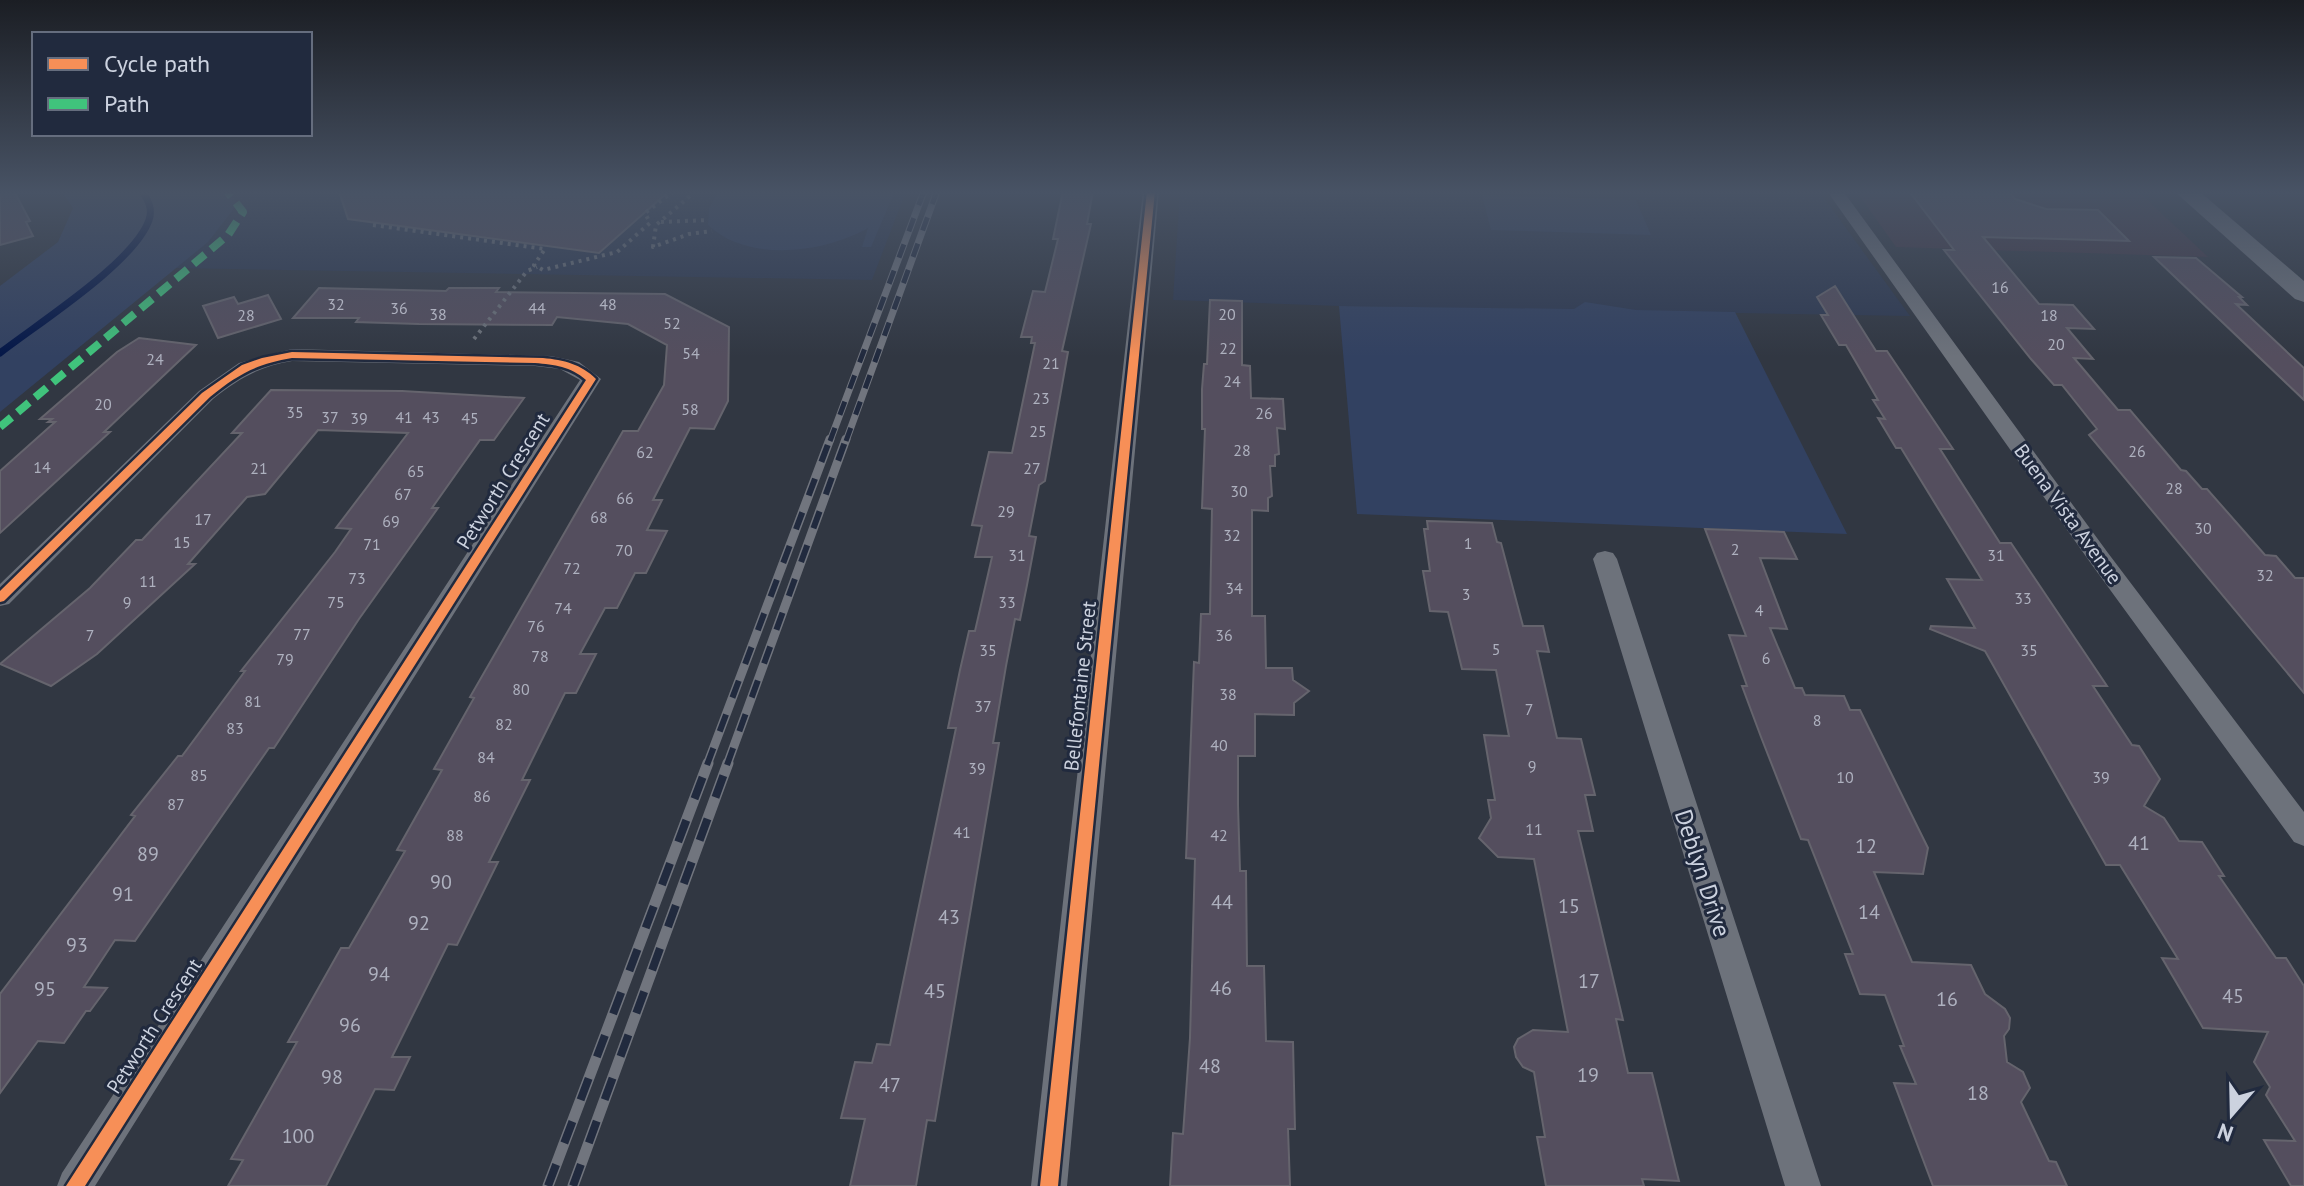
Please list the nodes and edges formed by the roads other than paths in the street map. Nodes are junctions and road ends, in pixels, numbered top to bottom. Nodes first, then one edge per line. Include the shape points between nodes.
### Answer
1 (1145, 246) edge
2 (1875, 246) edge
3 (2249, 246) edge
4 (2304, 294) edge
5 (1605, 559) dead end
6 (0, 598) edge
7 (2304, 834) edge
8 (75, 1186) edge
9 (1049, 1186) edge
10 (1803, 1186) edge

1 - 9 street, Bellefontaine Street
2 - 7 street, Buena Vista Avenue
3 - 4 main road
5 - 10 street, Deblyn Drive
6 - 8 street, Petworth Crescent via 206,395 257,360 292,355 569,363 591,379

